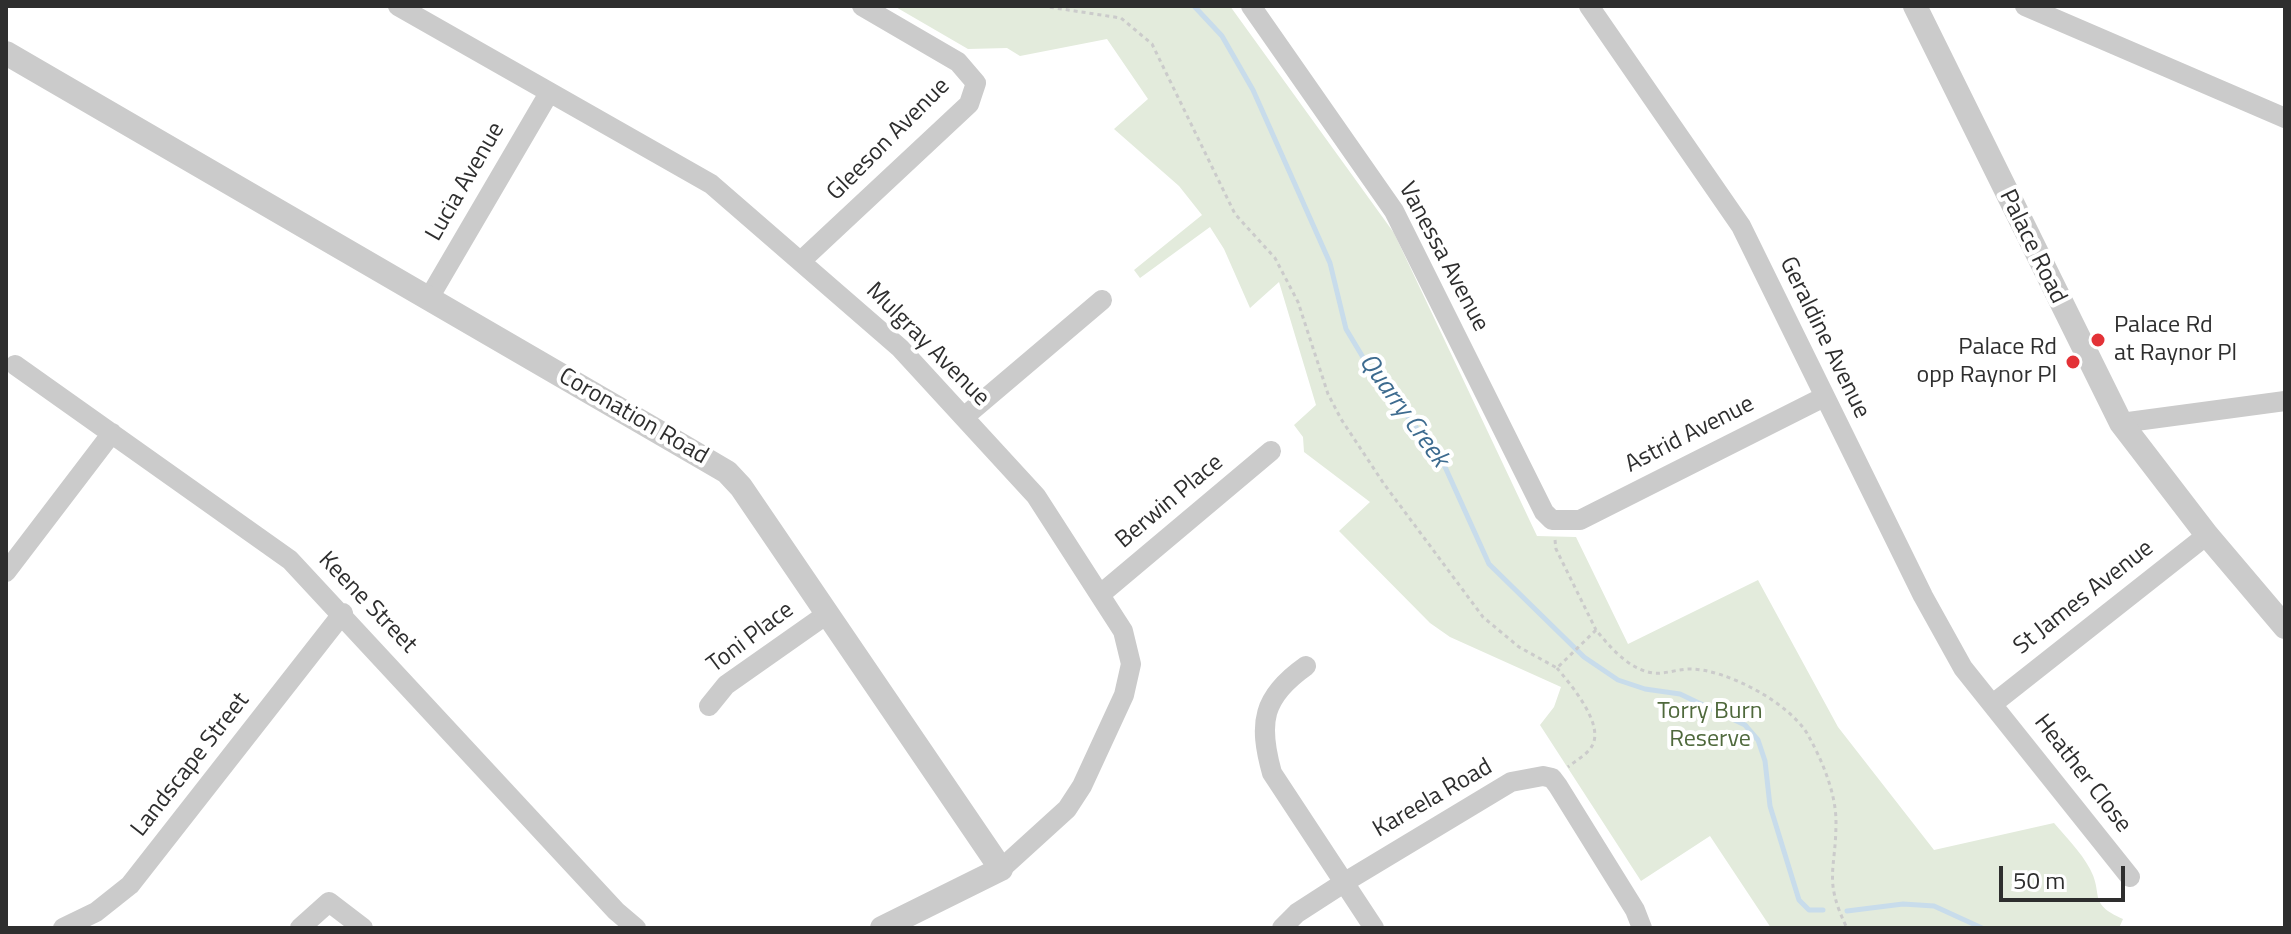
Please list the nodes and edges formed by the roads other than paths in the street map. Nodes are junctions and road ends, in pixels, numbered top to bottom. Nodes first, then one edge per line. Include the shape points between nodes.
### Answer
1 (398, 6) edge
2 (862, 6) edge
3 (1251, 6) edge
4 (1589, 6) edge
5 (1915, 6) edge
6 (2025, 6) edge
7 (6, 53) edge
8 (549, 93) junction
9 (2285, 118) edge
10 (802, 260) junction
11 (429, 298) junction
12 (1102, 300) dead end
13 (15, 365) dead end
14 (1824, 397) junction
15 (2285, 401) edge
16 (964, 417) junction
17 (2121, 423) junction
18 (112, 433) junction
19 (1271, 451) dead end
20 (1580, 520) joint
21 (2207, 535) junction
22 (6, 572) edge
23 (1102, 593) junction
24 (343, 613) junction
25 (827, 614) junction
26 (2285, 627) edge
27 (1306, 666) dead end
28 (1994, 703) junction
29 (709, 706) dead end
30 (1001, 869) junction
31 (2130, 877) dead end
32 (1345, 882) junction
33 (63, 928) edge
34 (300, 928) edge
35 (363, 928) edge
36 (636, 928) edge
37 (882, 928) edge
38 (1282, 928) edge
39 (1374, 928) edge
40 (1642, 928) edge

1 - 8 street, Mulgray Avenue
2 - 10 street, Gleeson Avenue via 958,62 976,83 969,104
3 - 20 street, Vanessa Avenue via 1394,211 1544,512 1552,520
4 - 14 street, Geraldine Avenue via 1741,226
5 - 17 street, Palace Road
6 - 9 street
7 - 11 street, Coronation Road
8 - 10 street, Mulgray Avenue via 711,184
8 - 11 street, Lucia Avenue
10 - 16 street, Mulgray Avenue via 900,348
11 - 25 street, Coronation Road via 727,472
12 - 16 street
13 - 18 street, Keene Street
14 - 20 street, Astrid Avenue
14 - 28 street, Geraldine Avenue via 1963,668
15 - 17 street
16 - 23 street, Mulgray Avenue via 1036,496
17 - 21 street, Palace Road
18 - 22 street
18 - 24 street, Keene Street via 290,560
19 - 23 street, Berwin Place
21 - 26 street, Palace Road
21 - 28 street, St James Avenue
23 - 30 street, Mulgray Avenue via 1129,646 1124,695 1067,809
24 - 33 street, Landscape Street via 130,885 96,912
24 - 36 street, Keene Street
25 - 29 street, Toni Place via 726,685
25 - 30 street, Coronation Road
27 - 32 street via 1281,683 1270,703 1264,744 1272,773
28 - 31 street, Heather Close
30 - 37 street
32 - 38 street, Kareela Road
32 - 39 street
32 - 40 street, Kareela Road via 1511,782 1552,778
34 - 35 street via 329,902

